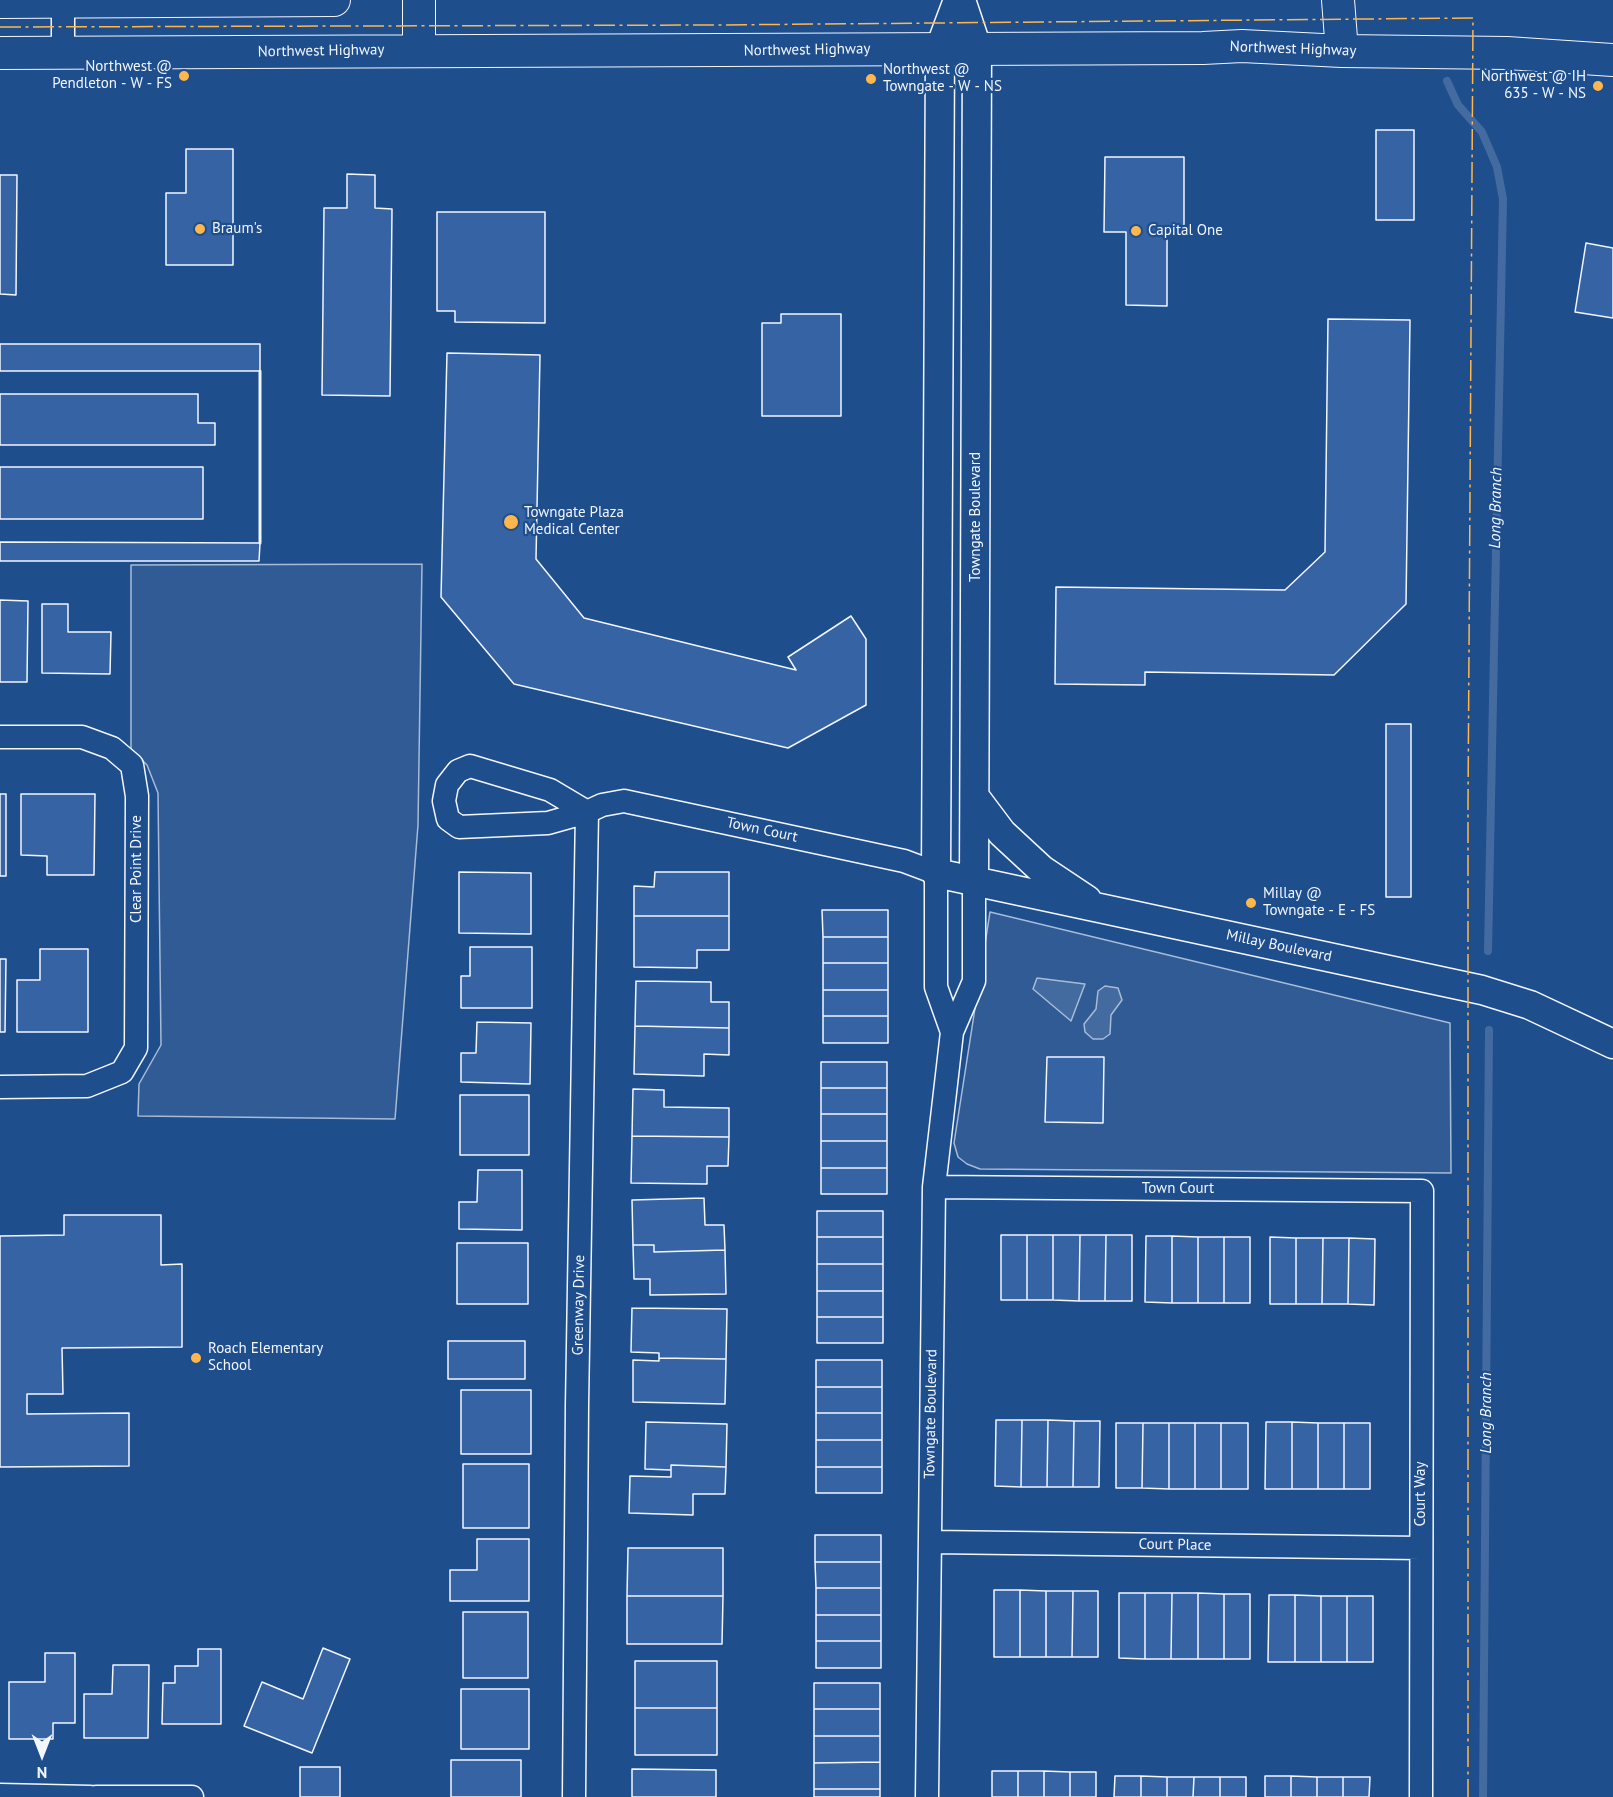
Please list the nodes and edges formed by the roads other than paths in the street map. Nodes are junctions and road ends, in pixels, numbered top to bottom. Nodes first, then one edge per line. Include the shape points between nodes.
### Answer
1 (334, 0) edge
2 (419, 0) edge
3 (959, 0) edge
4 (1338, 0) edge
5 (63, 1) edge
6 (0, 2) edge
7 (939, 48) junction
8 (977, 48) junction
9 (419, 50) junction
10 (1342, 51) junction
11 (0, 53) edge
12 (63, 54) junction
13 (1613, 60) edge
14 (938, 480) junction
15 (976, 480) junction
16 (0, 737) edge
17 (975, 797) junction
18 (586, 812) junction
19 (936, 873) junction
20 (974, 883) junction
21 (1101, 909) junction
22 (952, 1032) junction
23 (1613, 1044) edge
24 (0, 1087) edge
25 (934, 1187) junction
26 (1422, 1191) joint
27 (930, 1542) junction
28 (1421, 1548) junction
29 (0, 1795) edge
30 (90, 1797) edge
31 (96, 1797) edge
32 (192, 1797) edge
33 (574, 1797) edge
34 (927, 1797) edge
35 (1421, 1797) edge

1 - 5 main road
2 - 9 main road
3 - 7 street, Towngate Boulevard
3 - 8 street, Towngate Boulevard
4 - 10 main road
5 - 6 main road
5 - 12 street
7 - 8 main road, Northwest Highway
7 - 9 main road, Northwest Highway
7 - 14 street, Towngate Boulevard
8 - 10 main road, Northwest Highway via 1242,46
8 - 15 street, Towngate Boulevard
9 - 12 main road, Northwest Highway
10 - 13 main road, Northwest Highway via 1507,53
11 - 12 main road, Northwest Highway
14 - 15 street
14 - 19 street, Towngate Boulevard
15 - 17 street, Towngate Boulevard
16 - 24 street, Clear Point Drive via 82,737 112,748 132,765 137,796 136,1048 122,1072 87,1086
17 - 20 street, Towngate Boulevard
17 - 21 street via 1002,833 1042,870
18 - 18 street, Town Court via 548,823 459,827 448,819 444,801 447,785 458,771 470,766 550,790
18 - 19 street, Town Court via 624,801 892,858
18 - 33 street, Greenway Drive
19 - 20 street, Millay Boulevard
19 - 22 street, Towngate Boulevard via 936,987
20 - 21 street, Millay Boulevard
20 - 22 street, Towngate Boulevard via 974,981
21 - 23 street, Millay Boulevard via 1482,990 1530,1005
22 - 25 street, Towngate Boulevard
25 - 26 street, Town Court
25 - 27 street, Towngate Boulevard
26 - 28 street, Court Way
27 - 28 street, Court Place
27 - 34 street, Towngate Boulevard
28 - 35 street, Court Way
29 - 30 street
31 - 32 street

